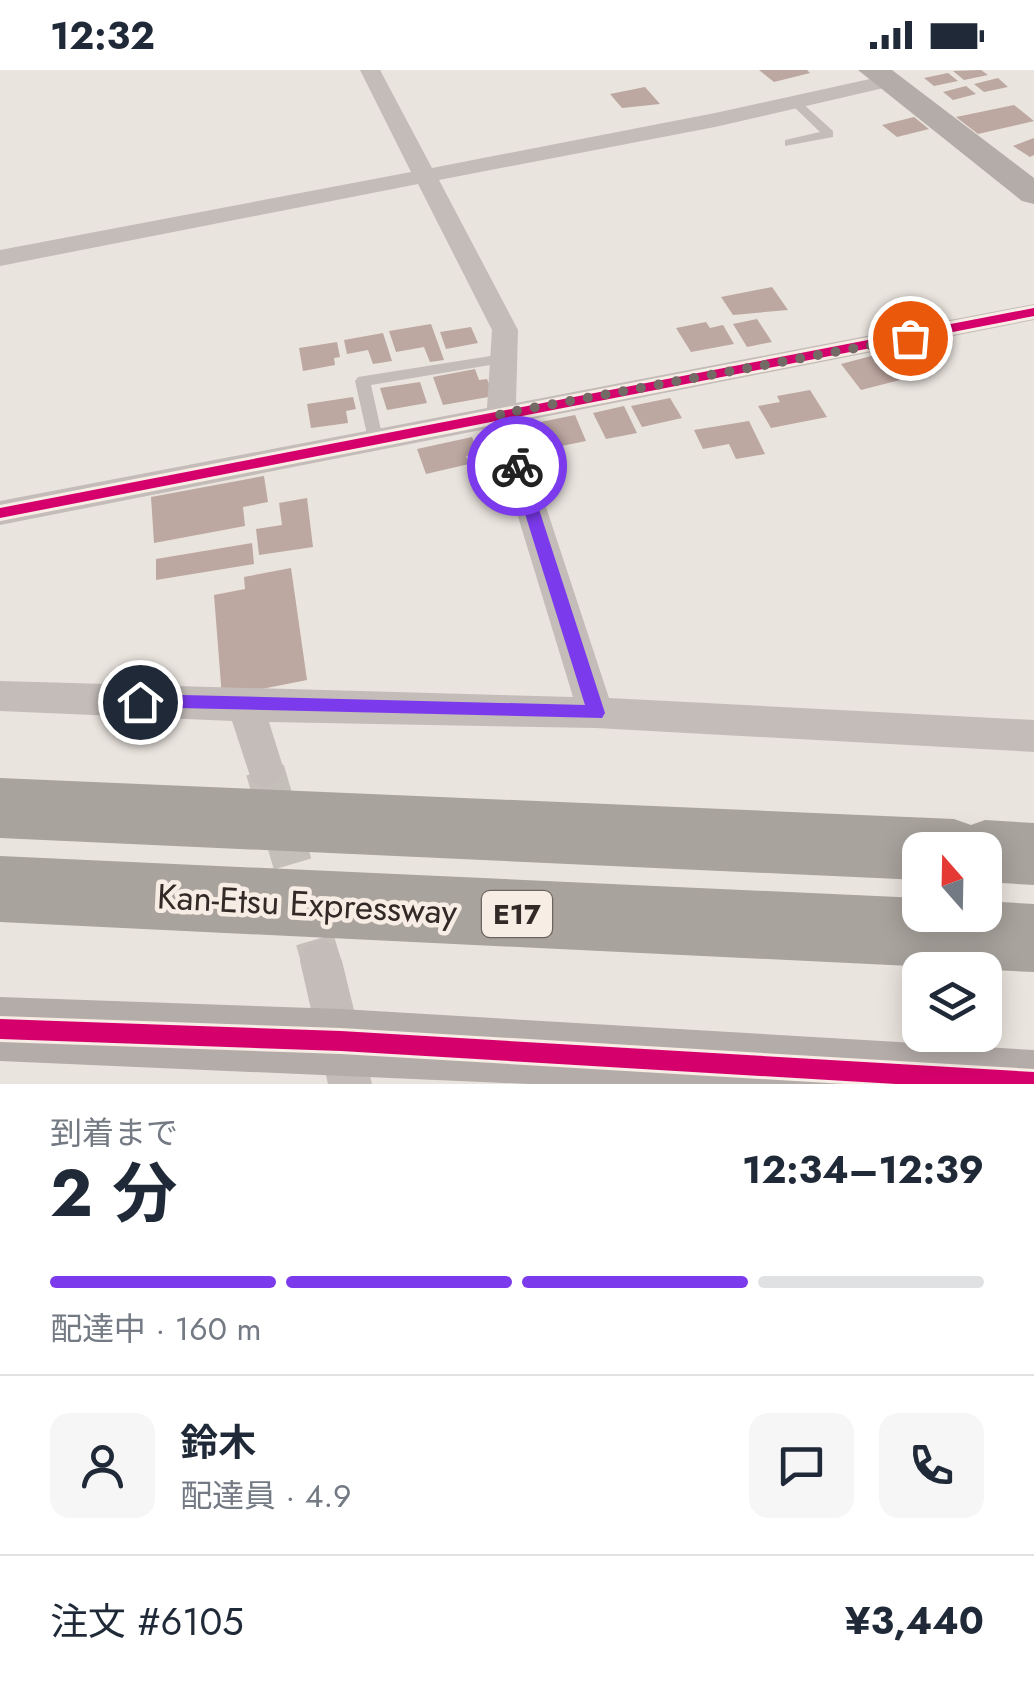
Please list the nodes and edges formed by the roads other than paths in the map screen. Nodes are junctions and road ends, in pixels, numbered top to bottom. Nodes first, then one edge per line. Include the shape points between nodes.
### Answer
1 (370, 70) edge
2 (880, 76) edge
3 (797, 104) junction
4 (790, 143) dead end
5 (424, 176) junction
6 (1034, 194) edge
7 (0, 258) edge
8 (1034, 312) edge
9 (503, 359) junction
10 (500, 414) junction
11 (374, 439) junction
12 (0, 514) edge
13 (0, 696) edge
14 (246, 706) junction
15 (596, 713) junction
16 (1034, 736) edge
17 (265, 770) tunnel mouth
18 (0, 808) edge
19 (902, 848) edge
20 (1002, 853) edge
21 (1034, 854) edge
22 (0, 890) edge
23 (1034, 938) edge
24 (321, 961) tunnel mouth
25 (0, 1029) edge
26 (346, 1062) edge
27 (1034, 1082) edge

1 - 5 street
2 - 3 street
2 - 6 street
3 - 4 lane via 829,134
3 - 5 street
5 - 7 street
5 - 9 street via 505,330
8 - 10 street
9 - 10 street
9 - 11 lane via 364,381
10 - 11 street
10 - 15 street
11 - 12 street
13 - 14 street
14 - 15 street
14 - 17 street
15 - 16 street
18 - 19 highway
20 - 21 highway
22 - 23 highway, Kan-Etsu Expressway / E17
24 - 26 street
25 - 26 street
26 - 27 street

